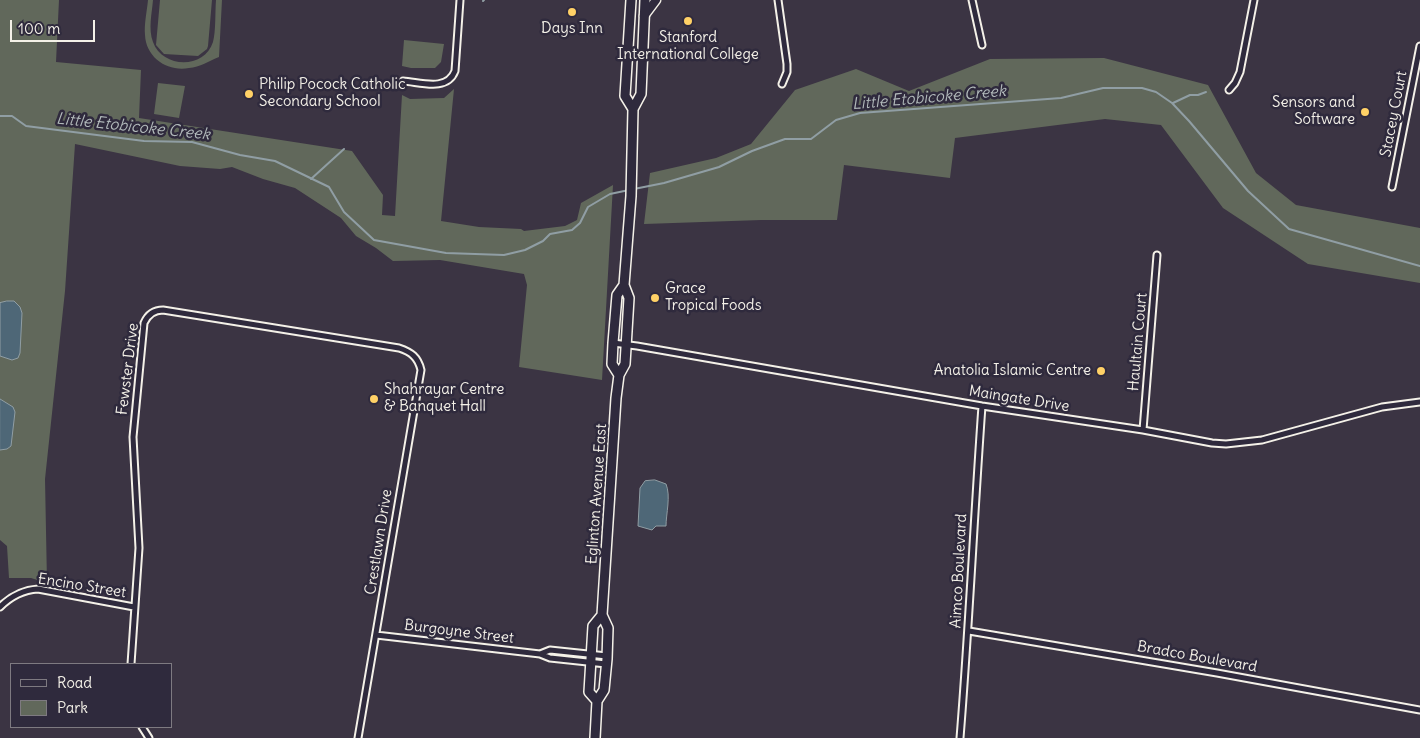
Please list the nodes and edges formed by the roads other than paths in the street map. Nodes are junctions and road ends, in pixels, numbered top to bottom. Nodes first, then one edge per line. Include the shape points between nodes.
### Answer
1 (460, 0) edge
2 (631, 0) edge
3 (645, 0) edge
4 (656, 0) edge
5 (778, 0) edge
6 (972, 0) edge
7 (1254, 0) edge
8 (644, 16) junction
9 (982, 45) dead end
10 (1420, 46) edge
11 (403, 80) dead end
12 (782, 84) dead end
13 (1229, 90) dead end
14 (633, 109) junction
15 (1392, 187) dead end
16 (1157, 255) dead end
17 (624, 285) junction
18 (613, 343) junction
19 (626, 344) junction
20 (411, 352) joint
21 (619, 375) junction
22 (1420, 402) edge
23 (982, 406) junction
24 (1143, 430) junction
25 (0, 607) edge
26 (134, 607) junction
27 (602, 615) junction
28 (969, 631) junction
29 (376, 635) junction
30 (540, 654) junction
31 (591, 658) junction
32 (606, 660) junction
33 (131, 663) edge
34 (597, 701) junction
35 (1420, 710) edge
36 (358, 738) edge
37 (595, 738) edge
38 (960, 738) edge

1 - 11 street via 453,76 440,85
2 - 14 main road, Eglinton Avenue East via 625,96
3 - 8 main road, Eglinton Avenue East
4 - 8 main road
5 - 12 street via 787,64
6 - 9 street
7 - 13 street via 1240,72
8 - 14 main road, Eglinton Avenue East via 641,94
10 - 15 street, Stacey Court
14 - 17 main road, Eglinton Avenue East
16 - 24 street, Haultain Court
17 - 18 main road, Eglinton Avenue East via 617,296
17 - 19 main road, Eglinton Avenue East via 628,298
18 - 19 street, Maingate Drive
18 - 21 main road, Eglinton Avenue East via 612,364
19 - 21 main road, Eglinton Avenue East via 625,364
19 - 23 street, Maingate Drive
20 - 26 street, Fewster Drive via 164,310 150,314 144,323 133,437 138,548
20 - 29 street, Crestlawn Drive via 421,370
21 - 27 main road, Eglinton Avenue East
22 - 24 street, Maingate Drive via 1382,407 1245,442 1212,443
23 - 24 street, Maingate Drive
23 - 28 street, Aimco Boulevard via 971,552
25 - 26 street, Encino Street via 14,596 38,589
26 - 33 street, Fewster Drive
27 - 31 main road, Eglinton Avenue East via 593,626
27 - 32 main road, Eglinton Avenue East via 608,628
28 - 35 street, Bradco Boulevard
28 - 38 street, Aimco Boulevard
29 - 30 street, Burgoyne Street
29 - 36 street, Crestlawn Drive
30 - 31 street, Burgoyne Street via 550,658
30 - 31 street, Burgoyne Street via 550,650
31 - 32 street, Burgoyne Street
31 - 32 street, Burgoyne Street
31 - 34 main road, Eglinton Avenue East via 590,692
32 - 34 main road, Eglinton Avenue East via 604,690
34 - 37 main road, Eglinton Avenue East

